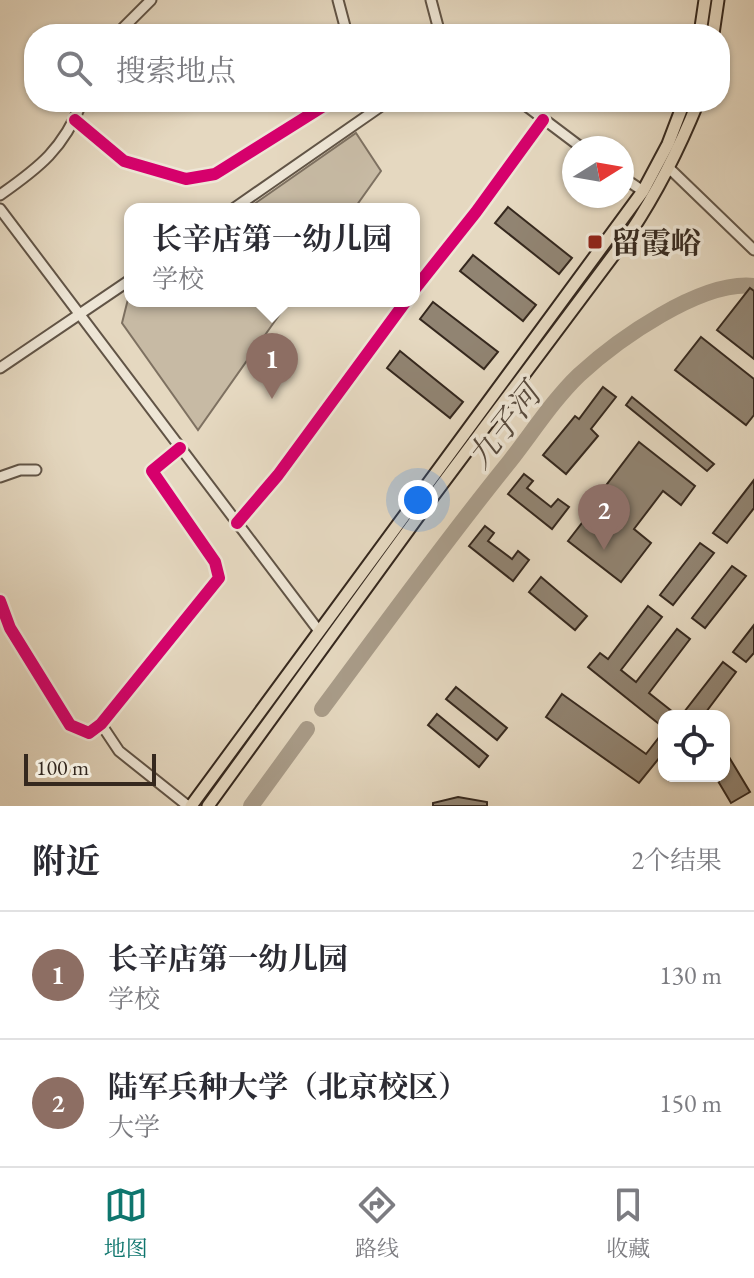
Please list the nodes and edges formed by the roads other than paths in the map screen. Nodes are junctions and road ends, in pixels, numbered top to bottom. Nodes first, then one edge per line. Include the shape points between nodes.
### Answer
1 (151, 0) edge
2 (338, 0) edge
3 (431, 0) edge
4 (705, 0) edge
5 (718, 0) edge
6 (127, 24) edge
7 (344, 24) edge
8 (437, 24) edge
9 (701, 24) edge
10 (714, 24) edge
11 (78, 112) edge
12 (314, 112) edge
13 (373, 112) edge
14 (533, 112) edge
15 (680, 112) edge
16 (694, 112) edge
17 (75, 120) junction
18 (543, 120) junction
19 (565, 136) edge
20 (669, 168) junction
21 (634, 185) edge
22 (643, 191) junction
23 (0, 195) edge
24 (242, 203) edge
25 (0, 209) edge
26 (754, 250) edge
27 (420, 282) edge
28 (124, 284) edge
29 (402, 307) edge
30 (80, 315) junction
31 (0, 368) edge
32 (180, 448) junction
33 (36, 470) dead end
34 (0, 477) edge
35 (237, 523) junction
36 (0, 601) edge
37 (319, 631) junction
38 (101, 724) junction
39 (189, 806) edge
40 (208, 806) edge

1 - 6 street
2 - 7 street
3 - 8 street
4 - 9 main road
5 - 10 main road
11 - 17 street
12 - 17 street via 215,174 186,179 124,161
13 - 24 street
14 - 18 street
15 - 22 main road
16 - 20 main road
17 - 23 street via 51,156
18 - 19 street
18 - 27 street
20 - 26 street
20 - 40 main road via 630,233
21 - 22 street
22 - 37 main road
25 - 30 street
28 - 30 street
29 - 35 street
30 - 31 street
30 - 32 street
32 - 35 street
32 - 38 street via 152,471 215,562 219,578
33 - 34 street
35 - 37 street
36 - 38 street via 10,628 70,725 89,733
37 - 39 main road
38 - 39 street via 119,751

